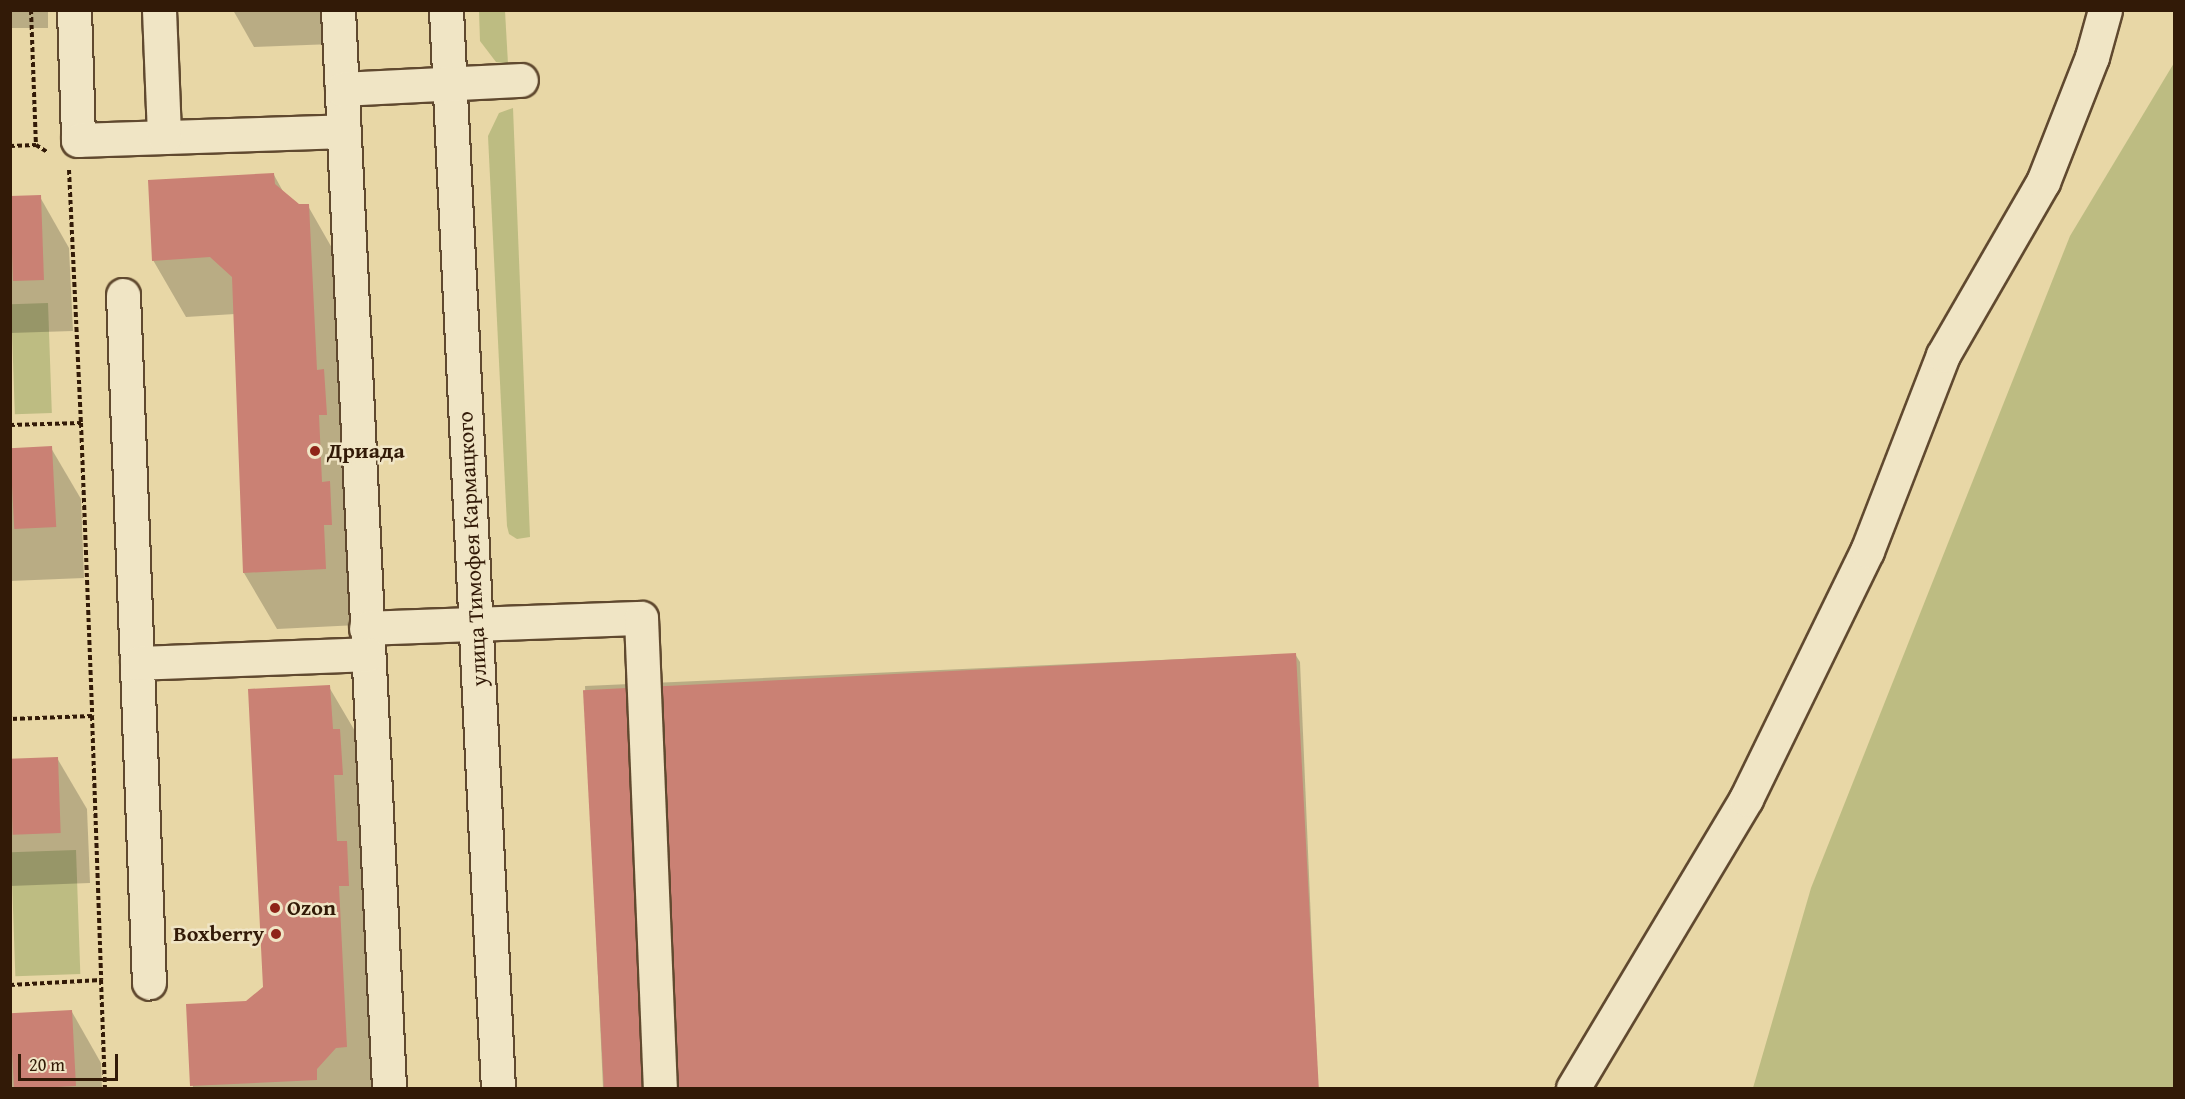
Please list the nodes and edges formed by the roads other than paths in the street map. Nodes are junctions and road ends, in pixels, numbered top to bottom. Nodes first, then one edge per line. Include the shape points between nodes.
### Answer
1 (74, 10) edge
2 (159, 10) edge
3 (338, 10) edge
4 (446, 10) edge
5 (2105, 10) edge
6 (521, 80) dead end
7 (449, 85) junction
8 (342, 89) junction
9 (344, 131) junction
10 (164, 137) junction
11 (123, 295) dead end
12 (476, 625) junction
13 (367, 641) junction
14 (137, 663) junction
15 (149, 983) dead end
16 (389, 1089) edge
17 (498, 1089) edge
18 (660, 1089) edge
19 (1574, 1089) edge

1 - 10 street via 78,140
2 - 10 street
3 - 8 street
4 - 7 street, улица Тимофея Кармацкого
5 - 19 street via 2092,57 2043,182 1943,355 1867,551 1757,778
6 - 7 street
7 - 8 street
7 - 12 street, улица Тимофея Кармацкого
8 - 9 street
9 - 10 street
9 - 13 street
11 - 14 street
12 - 13 street
12 - 17 street, улица Тимофея Кармацкого
12 - 18 street via 641,618
13 - 14 street
13 - 16 street
14 - 15 street

